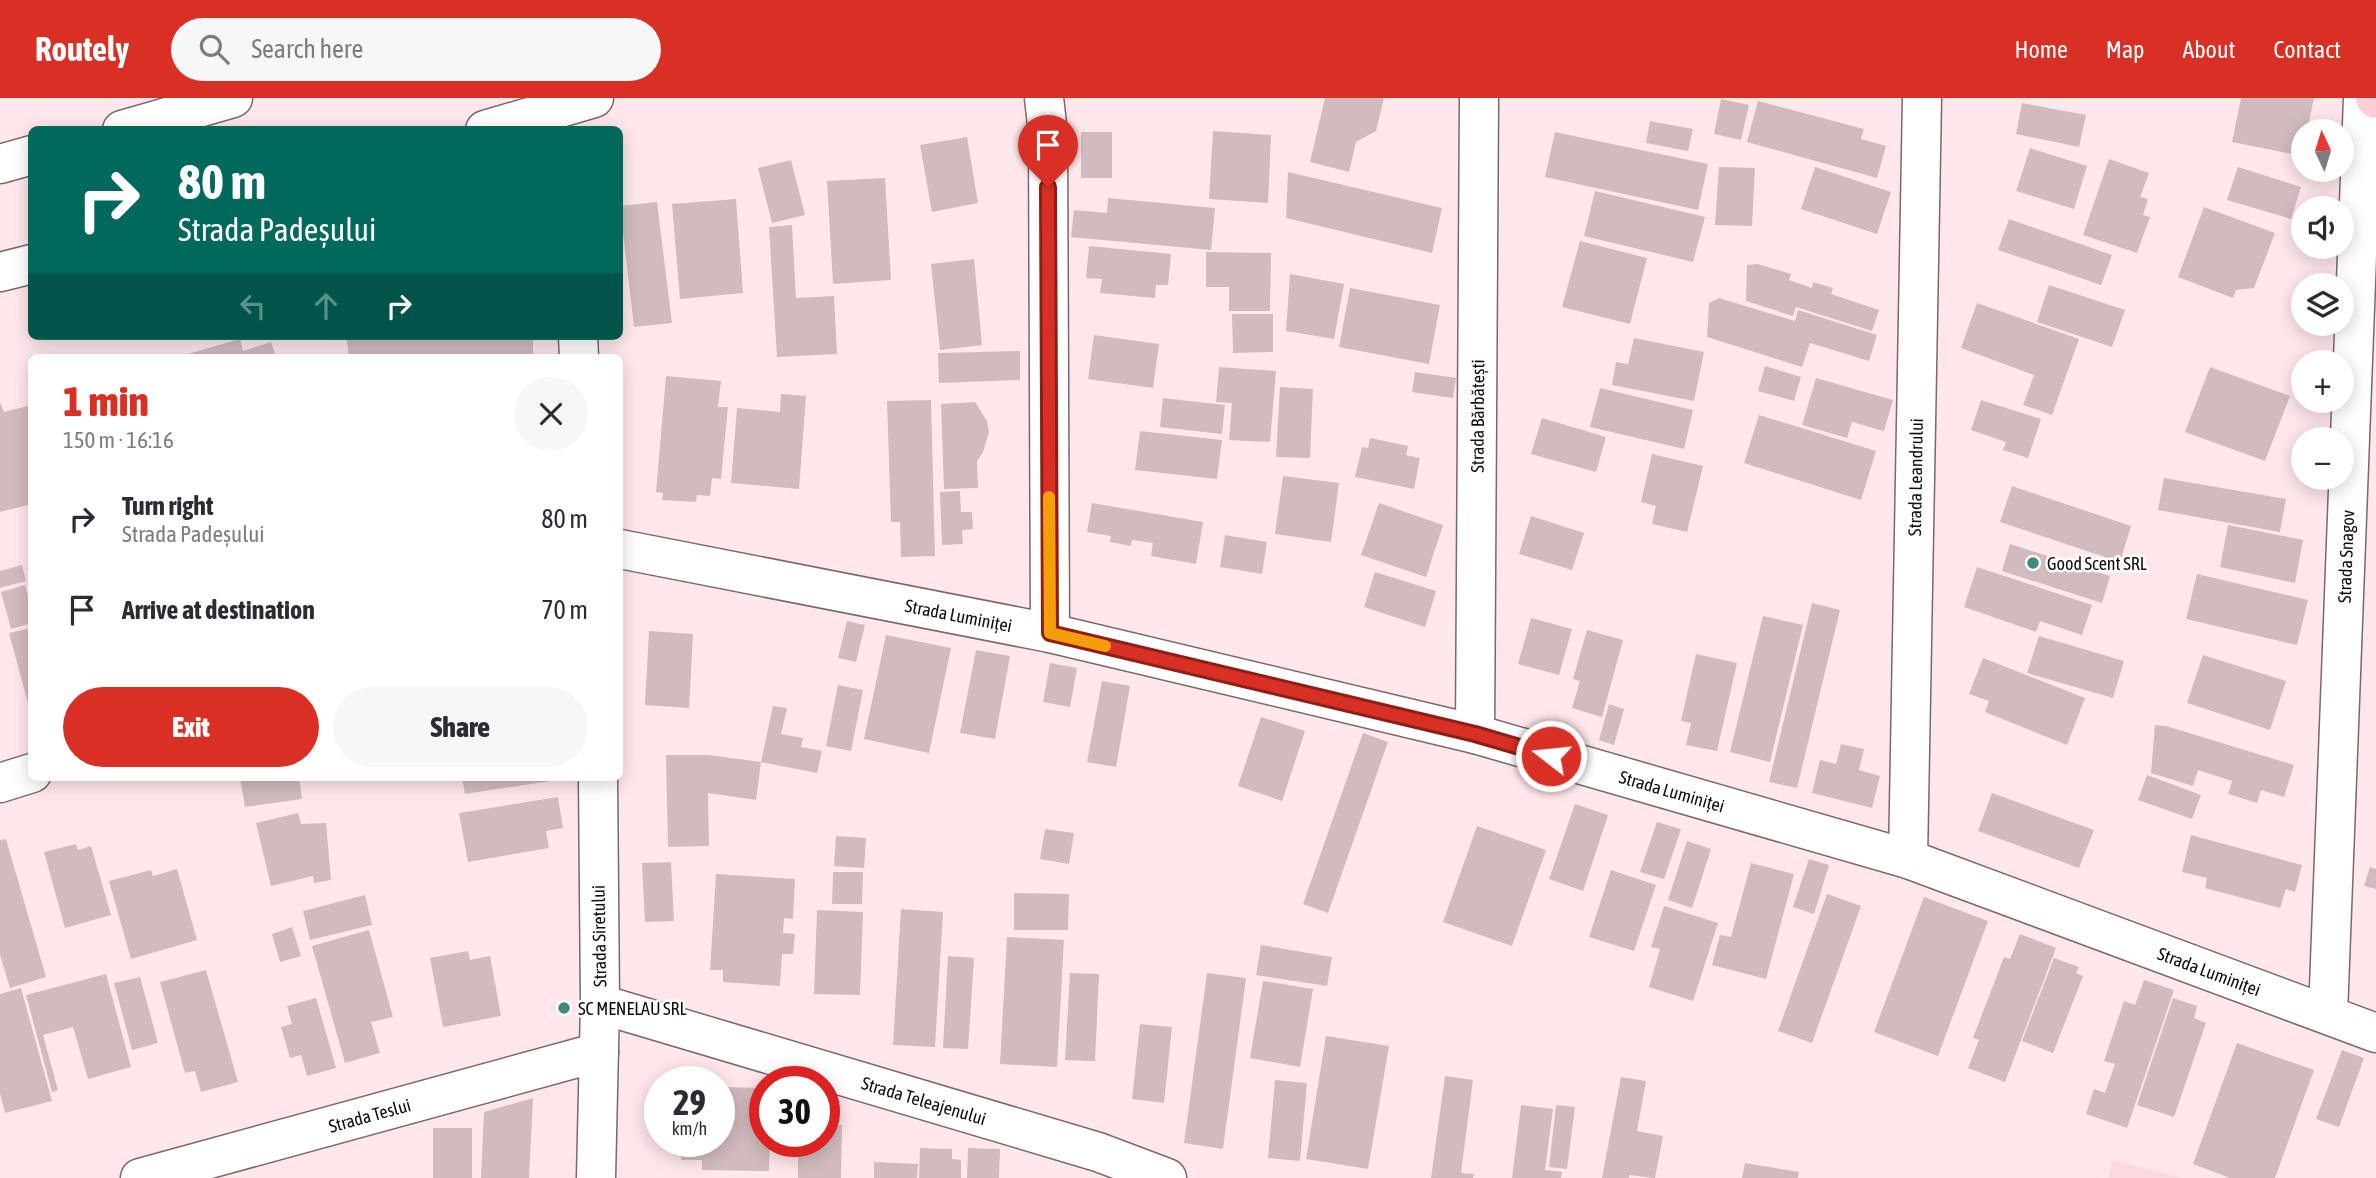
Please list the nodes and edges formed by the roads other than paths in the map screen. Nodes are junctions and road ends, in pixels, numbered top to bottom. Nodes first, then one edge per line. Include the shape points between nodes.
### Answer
1 (233, 98) edge
2 (1044, 98) edge
3 (1479, 98) edge
4 (1922, 98) edge
5 (2363, 98) edge
6 (569, 108) edge
7 (136, 126) edge
8 (500, 126) edge
9 (28, 156) edge
10 (0, 164) edge
11 (28, 265) edge
12 (0, 272) edge
13 (623, 550) edge
14 (1050, 633) junction
15 (1475, 734) junction
16 (28, 774) edge
17 (598, 781) edge
18 (0, 783) edge
19 (1908, 859) junction
20 (600, 1004) junction
21 (2328, 1014) junction
22 (2376, 1033) edge
23 (599, 1052) junction
24 (140, 1178) edge
25 (596, 1178) edge
26 (1167, 1178) edge

1 - 7 street
2 - 14 street
3 - 15 street, Strada Bărbătești
4 - 19 street, Strada Leandrului
5 - 21 street, Strada Snagov
6 - 8 street
9 - 10 street
11 - 12 street
13 - 14 street, Strada Luminiței
14 - 15 street, Strada Luminiței
15 - 19 street, Strada Luminiței
16 - 18 street
17 - 20 street, Strada Siretului
19 - 21 street, Strada Luminiței
20 - 23 street, Strada Siretului
20 - 26 street, Strada Teleajenului via 1098,1152
21 - 22 street, Strada Luminiței
23 - 24 street, Strada Teslui
23 - 25 street, Strada Siretului

